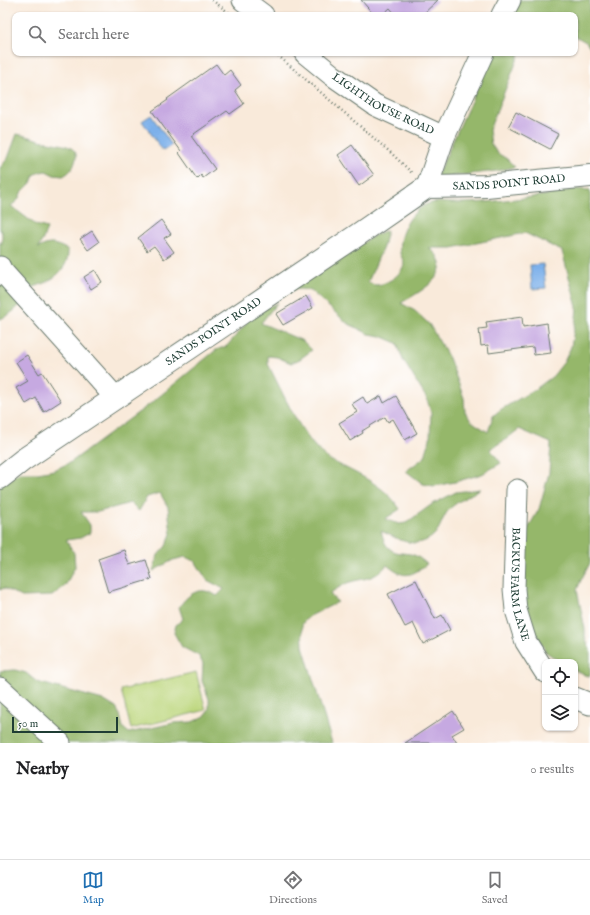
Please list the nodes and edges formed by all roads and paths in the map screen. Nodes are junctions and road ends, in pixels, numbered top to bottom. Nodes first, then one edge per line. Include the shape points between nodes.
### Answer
1 (212, 0) edge
2 (243, 0) edge
3 (510, 0) edge
4 (228, 12) edge
5 (259, 12) edge
6 (504, 12) edge
7 (278, 56) edge
8 (309, 56) edge
9 (482, 56) edge
10 (444, 137) junction
11 (590, 176) edge
12 (427, 186) junction
13 (0, 267) edge
14 (116, 398) junction
15 (0, 478) edge
16 (517, 490) dead end
17 (542, 667) edge
18 (0, 688) edge
19 (578, 699) edge
20 (590, 704) edge
21 (60, 743) edge

1 - 4 path
2 - 5 street
3 - 6 street
7 - 12 path
8 - 10 street, LIGHTHOUSE ROAD via 375,104
9 - 10 street
10 - 12 street
11 - 12 main road, SANDS POINT ROAD via 486,186
12 - 14 main road, SANDS POINT ROAD
13 - 14 street
14 - 15 main road, SANDS POINT ROAD
16 - 17 street, BACKUS FARM LANE via 514,589 516,610 526,642
18 - 21 street
19 - 20 street

